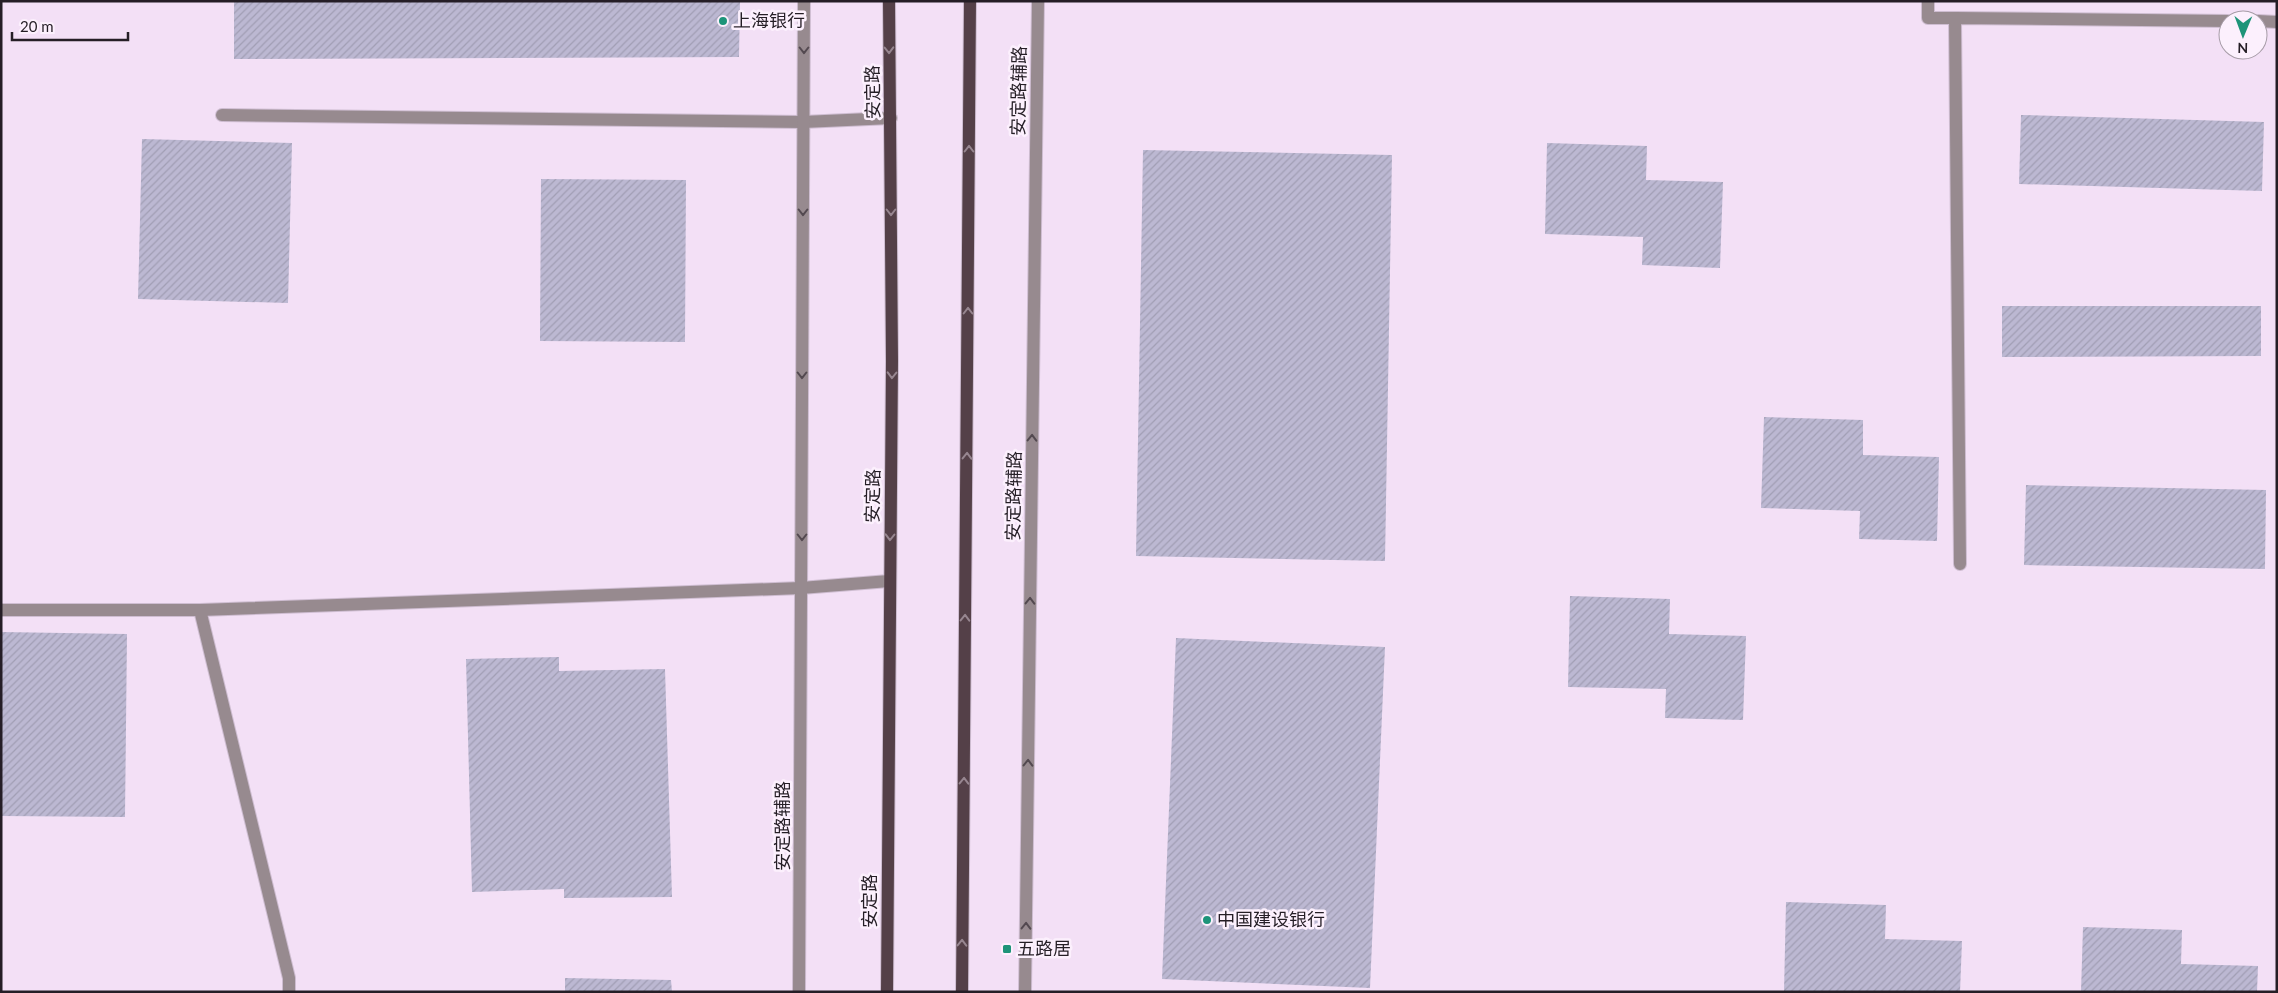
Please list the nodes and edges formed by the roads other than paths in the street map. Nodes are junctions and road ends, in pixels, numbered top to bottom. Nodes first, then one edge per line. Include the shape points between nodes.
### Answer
1 (804, 1) edge
2 (888, 1) edge
3 (970, 1) edge
4 (1038, 1) edge
5 (1928, 1) edge
6 (1955, 18) junction
7 (2218, 21) edge
8 (222, 115) dead end
9 (891, 118) junction
10 (803, 122) junction
11 (1960, 564) dead end
12 (890, 581) junction
13 (801, 588) junction
14 (1, 610) edge
15 (200, 610) junction
16 (289, 992) edge
17 (799, 992) edge
18 (887, 992) edge
19 (962, 992) edge
20 (1025, 992) edge

1 -> 10 street, 安定路辅路
2 -> 9 main road, 安定路
19 -> 3 main road
20 -> 4 street, 安定路辅路
5 - 6 street via 1928,18
6 - 7 street
6 - 11 street
8 - 10 street
9 - 10 street
9 -> 12 main road, 安定路
10 -> 13 street, 安定路辅路
12 - 13 street
12 - 18 main road, 安定路
13 - 15 street
13 - 17 street, 安定路辅路
14 - 15 street
15 - 16 street via 289,978

